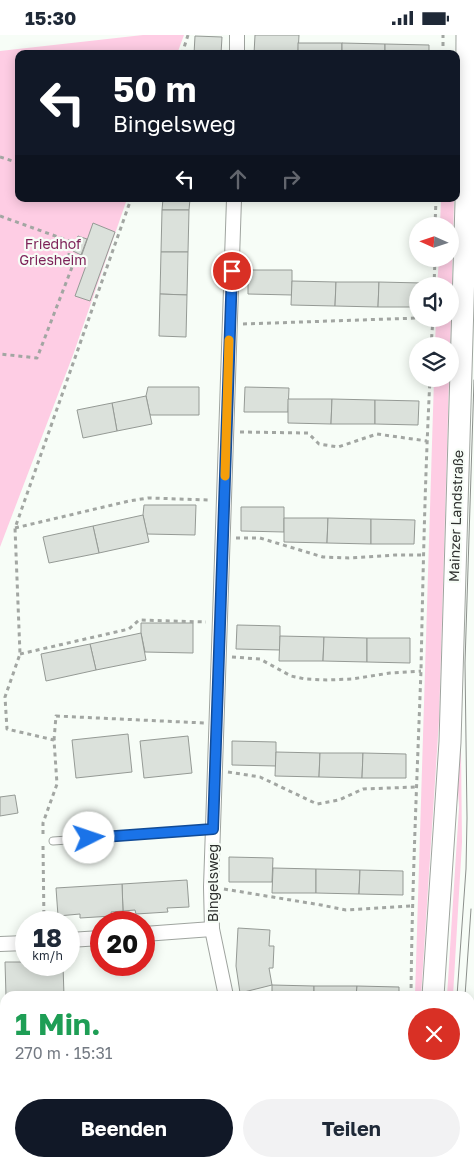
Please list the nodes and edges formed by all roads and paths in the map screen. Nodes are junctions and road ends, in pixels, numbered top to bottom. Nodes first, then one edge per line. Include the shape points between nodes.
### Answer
1 (188, 35) edge
2 (237, 35) edge
3 (443, 35) edge
4 (467, 35) edge
5 (183, 50) edge
6 (237, 50) edge
7 (443, 50) edge
8 (0, 157) edge
9 (15, 162) edge
10 (130, 202) edge
11 (234, 202) edge
12 (436, 202) edge
13 (0, 216) edge
14 (436, 217) edge
15 (409, 318) edge
16 (230, 324) junction
17 (0, 354) edge
18 (430, 387) edge
19 (226, 432) junction
20 (427, 441) junction
21 (224, 500) junction
22 (15, 528) junction
23 (223, 538) junction
24 (423, 555) junction
25 (220, 623) junction
26 (20, 654) junction
27 (219, 656) junction
28 (420, 671) junction
29 (217, 723) junction
30 (54, 740) junction
31 (215, 770) junction
32 (416, 787) junction
33 (213, 829) junction
34 (53, 841) dead end
35 (211, 887) junction
36 (412, 906) junction
37 (44, 911) edge
38 (212, 929) junction
39 (155, 934) edge
40 (15, 943) edge
41 (0, 944) edge
42 (225, 991) edge
43 (411, 991) edge
44 (433, 991) edge

1 - 5 path
2 - 6 street
3 - 7 path
4 - 44 main road, Mainzer Landstraße via 466,201 450,742
8 - 9 path
10 - 22 path
11 - 16 street, Bingelsweg
12 - 14 path
13 - 17 path via 72,242 69,254 74,262 37,358
15 - 16 path
16 - 19 street, Bingelsweg
18 - 20 path
19 - 20 path via 308,433 319,444 338,447 377,434
19 - 21 street, Bingelsweg
20 - 24 path
21 - 22 path via 148,498
21 - 23 street, Bingelsweg
22 - 26 path
23 - 24 path via 260,538 322,557
23 - 25 street, Bingelsweg
24 - 28 path
25 - 26 path via 140,620 128,629
25 - 27 street, Bingelsweg
26 - 30 path via 5,697 7,729
27 - 28 path via 260,659 291,676 305,679 352,679
27 - 29 street, Bingelsweg
28 - 32 path
29 - 30 path via 56,716
29 - 31 street, Bingelsweg
30 - 37 path via 57,784 43,823
31 - 32 path via 260,777 318,804 339,800 364,789
31 - 33 street, Bingelsweg
32 - 36 path
33 - 34 lane
33 - 35 street, Bingelsweg
35 - 36 path via 346,910
35 - 38 street, Bingelsweg
36 - 43 path
38 - 39 street
38 - 42 street, Bingelsweg
40 - 41 street

